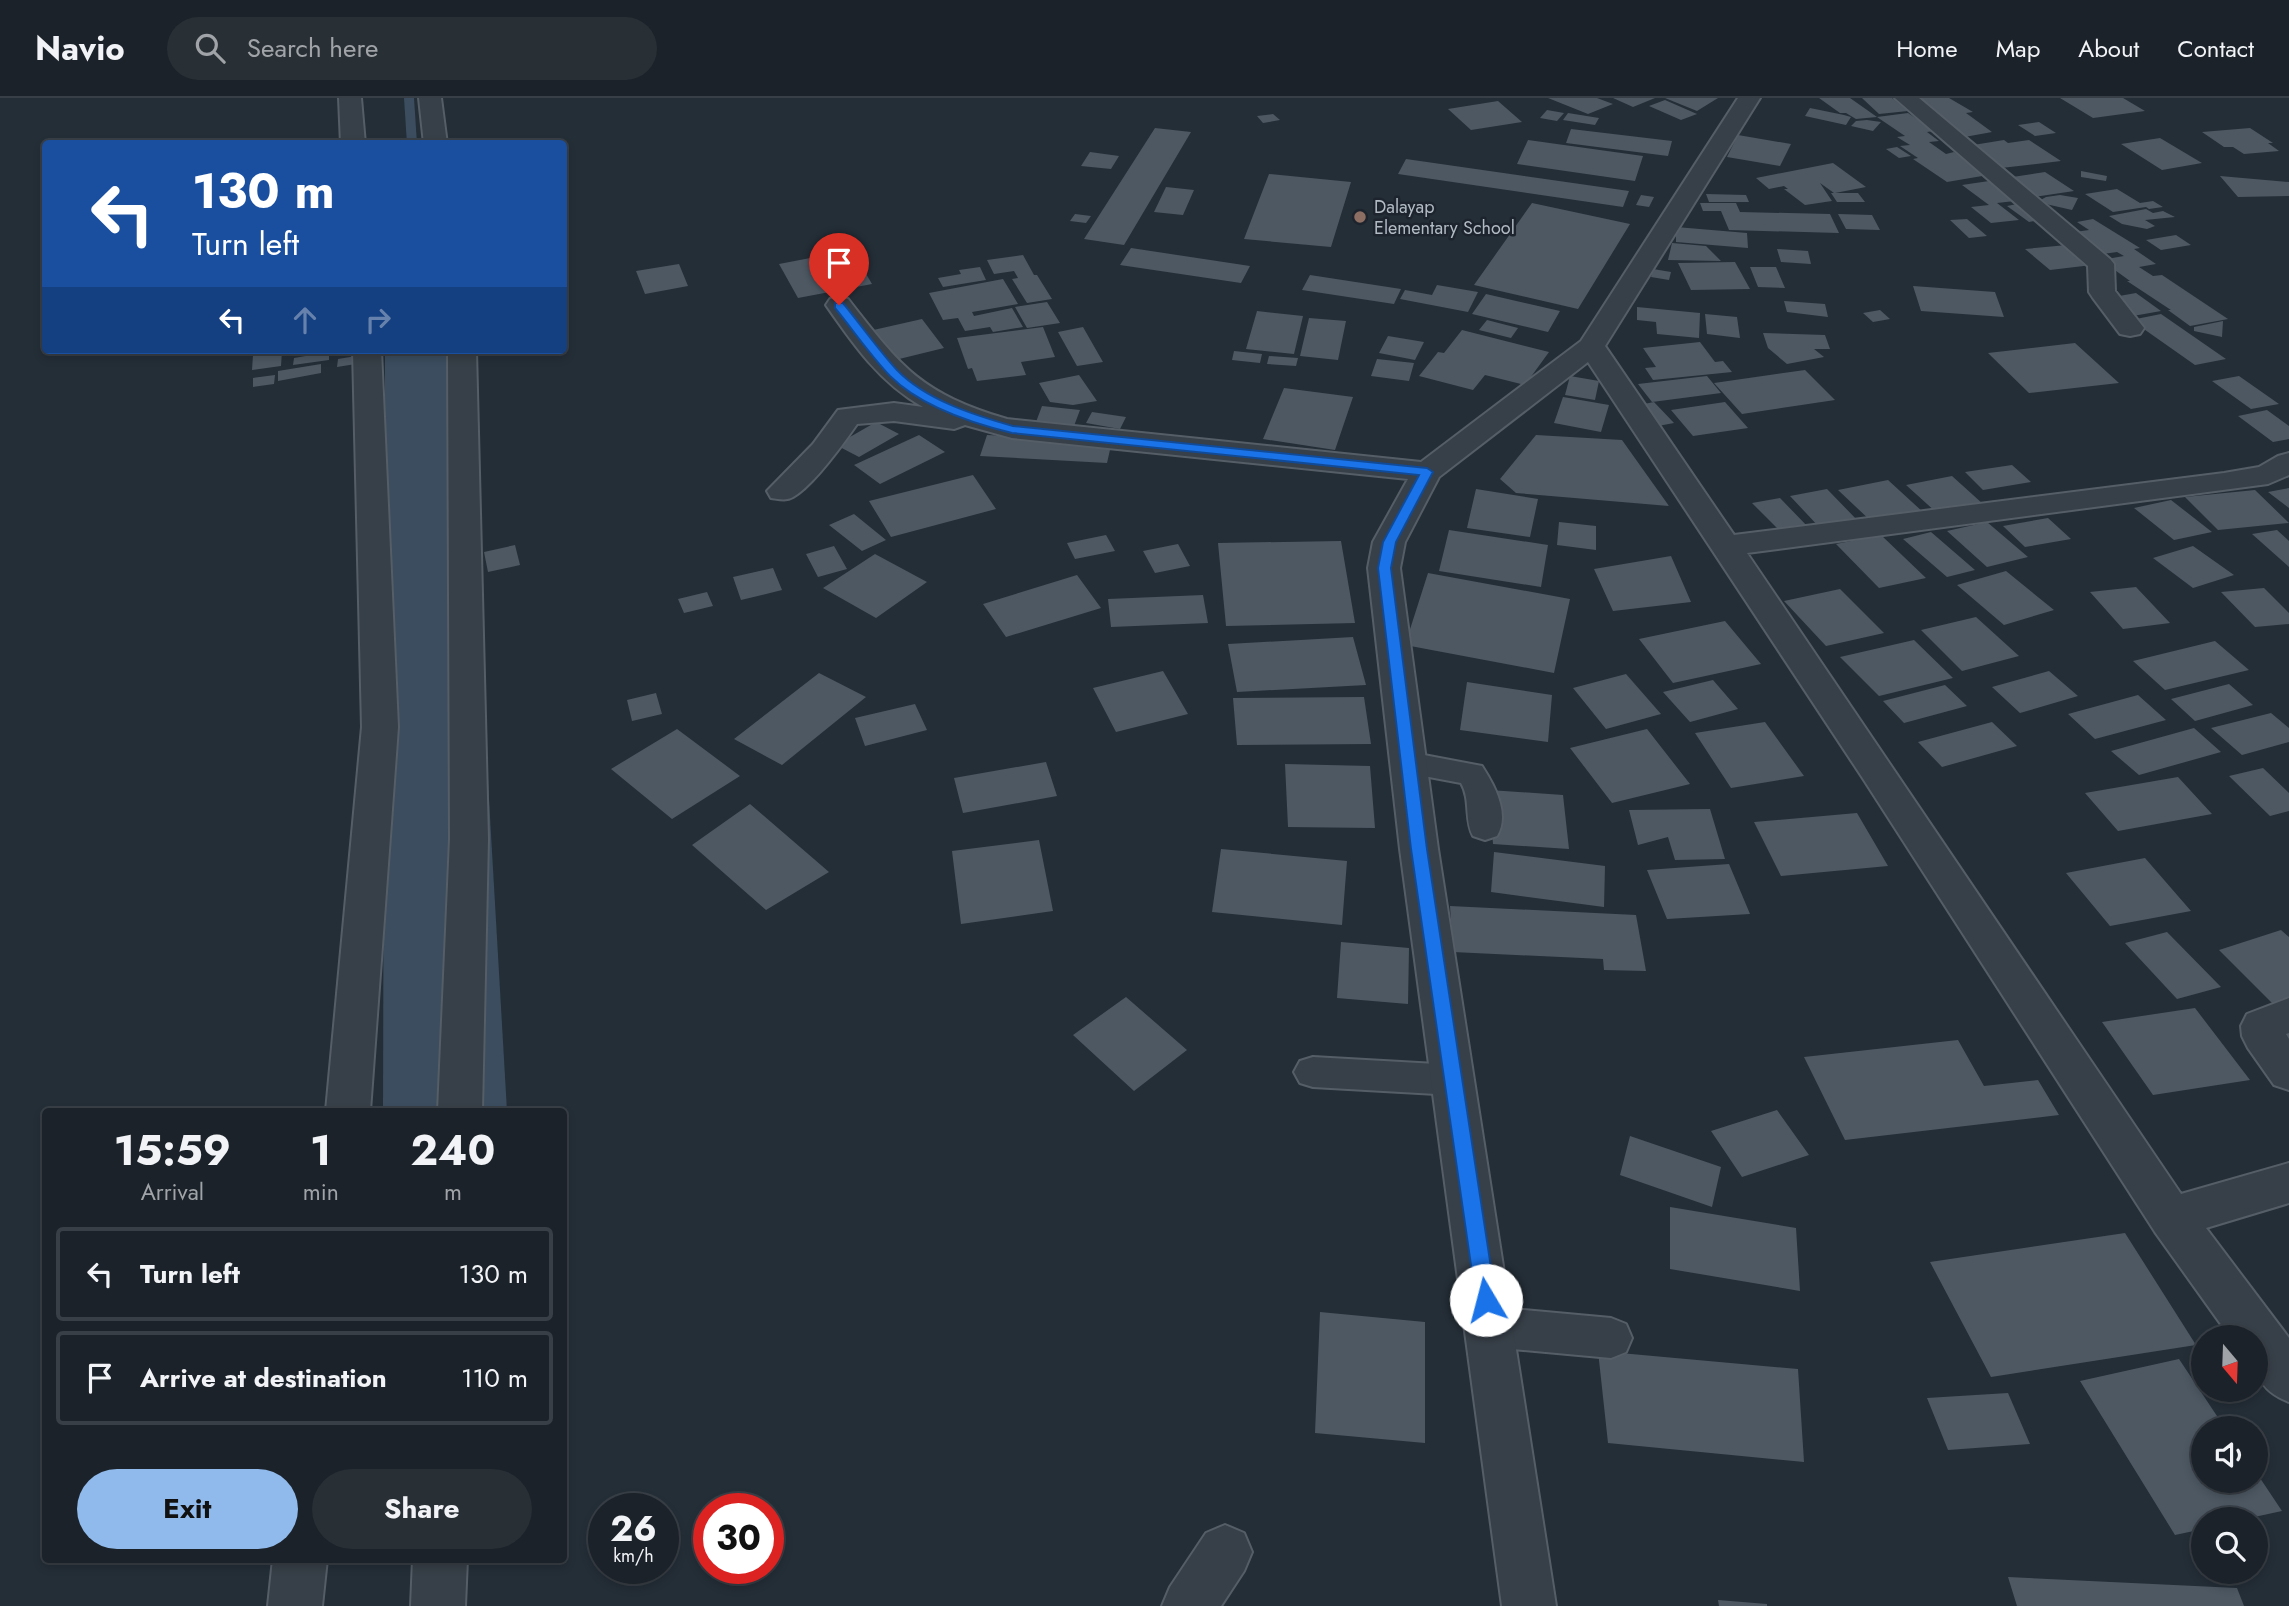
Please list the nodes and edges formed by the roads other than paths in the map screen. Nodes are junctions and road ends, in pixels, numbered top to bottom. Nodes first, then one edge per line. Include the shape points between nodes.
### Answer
1 (350, 98) edge
2 (430, 98) edge
3 (1749, 98) edge
4 (1906, 98) edge
5 (353, 140) edge
6 (435, 140) edge
7 (839, 305) dead end
8 (2130, 328) dead end
9 (1591, 346) junction
10 (367, 354) edge
11 (462, 354) edge
12 (984, 422) junction
13 (2289, 461) edge
14 (1427, 472) junction
15 (782, 491) dead end
16 (1724, 546) junction
17 (1408, 763) junction
18 (1485, 828) dead end
19 (2289, 1015) edge
20 (1313, 1072) dead end
21 (2289, 1072) edge
22 (1454, 1080) junction
23 (348, 1108) edge
24 (460, 1108) edge
25 (2289, 1183) edge
26 (2171, 1218) junction
27 (1490, 1327) junction
28 (1611, 1338) dead end
29 (2289, 1378) edge
30 (1225, 1552) dead end
31 (300, 1563) edge
32 (440, 1563) edge
33 (295, 1606) edge
34 (438, 1606) edge
35 (1189, 1606) edge
36 (1529, 1606) edge

1 - 5 street
2 - 6 street
3 - 9 street
4 - 8 street via 2102,264 2102,292
7 - 12 street via 910,387
9 - 14 street
9 - 16 street
10 - 23 street via 380,727
11 - 24 street via 469,839
12 - 14 street via 1012,429
12 - 15 street via 894,412 848,416 824,450
13 - 16 street via 2268,475 2224,482
14 - 17 street via 1389,542 1384,568
16 - 26 street
17 - 18 lane via 1471,774 1482,791
17 - 22 street
19 - 21 street via 2262,1026 2263,1036
20 - 22 lane
22 - 27 street
25 - 26 street
26 - 29 street
27 - 28 lane
27 - 36 street
30 - 35 street
31 - 33 street
32 - 34 street

